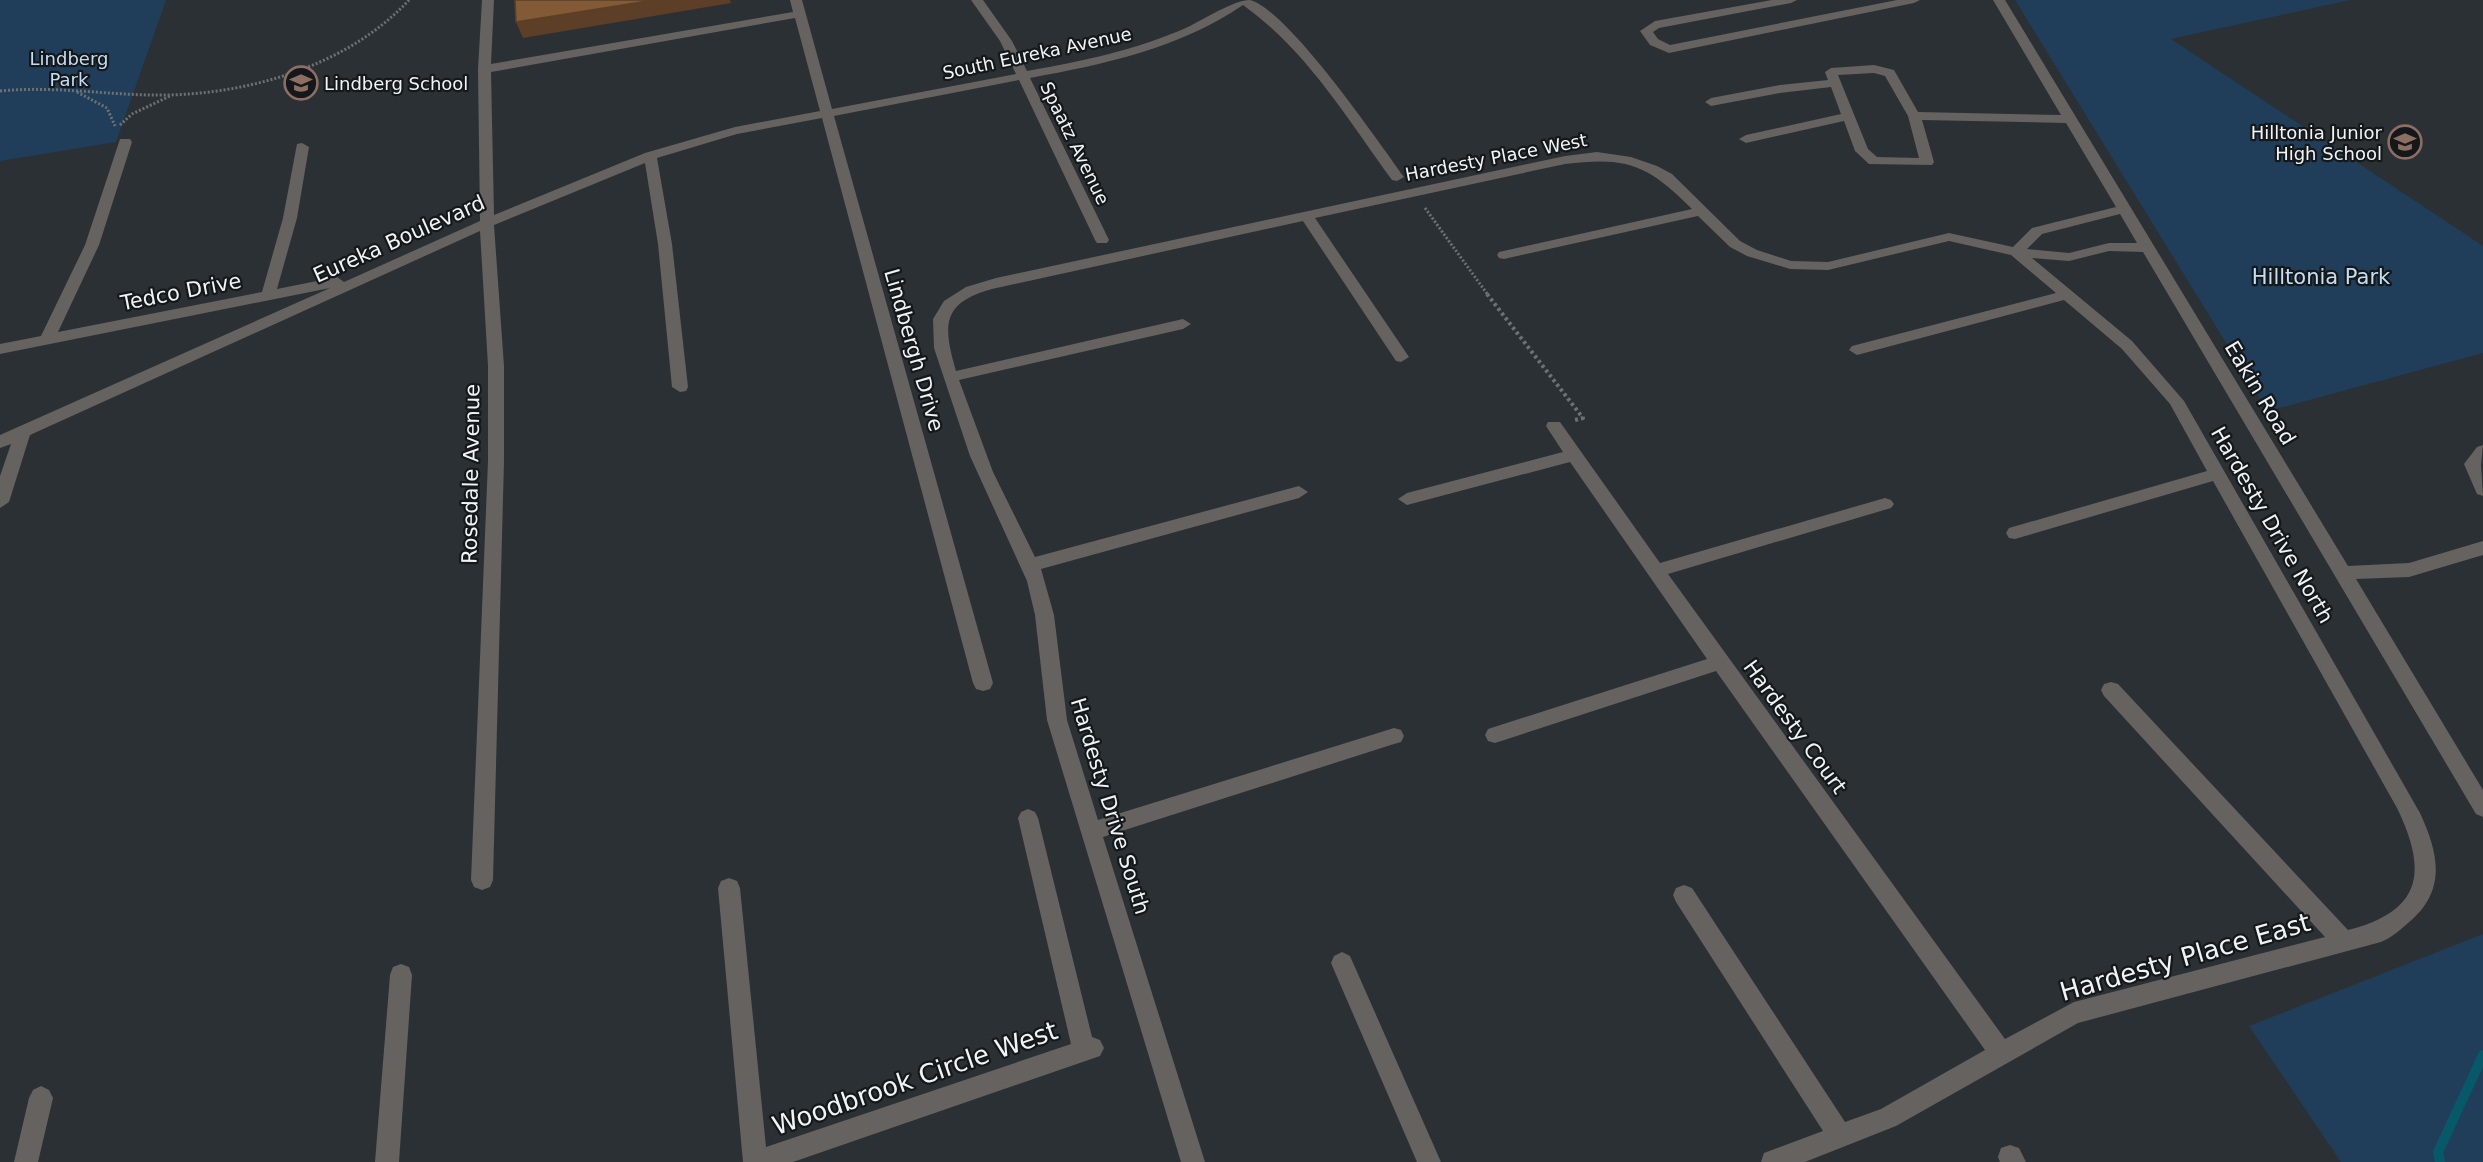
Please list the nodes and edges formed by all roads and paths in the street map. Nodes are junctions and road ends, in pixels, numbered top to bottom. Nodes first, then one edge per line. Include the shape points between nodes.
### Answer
1 (409, 0) edge
2 (488, 0) edge
3 (796, 0) edge
4 (977, 0) edge
5 (1243, 0) edge
6 (1791, 0) edge
7 (1914, 0) edge
8 (1999, 0) edge
9 (800, 14) junction
10 (484, 69) junction
11 (1023, 76) junction
12 (1836, 83) junction
13 (74, 90) junction
14 (0, 91) edge
15 (174, 95) junction
16 (1711, 102) dead end
17 (828, 113) junction
18 (1849, 116) junction
19 (1914, 116) junction
20 (2071, 119) junction
21 (1746, 139) dead end
22 (125, 142) dead end
23 (302, 147) dead end
24 (650, 156) junction
25 (1397, 177) dead end
26 (1415, 192) junction
27 (2125, 209) junction
28 (1701, 211) junction
29 (1307, 216) junction
30 (488, 222) junction
31 (1102, 240) dead end
32 (2149, 248) junction
33 (2016, 252) junction
34 (1504, 255) dead end
35 (371, 275) junction
36 (2067, 295) junction
37 (268, 296) junction
38 (955, 299) joint
39 (1183, 324) dead end
40 (47, 340) junction
41 (0, 349) edge
42 (1857, 350) dead end
43 (1401, 357) dead end
44 (951, 377) junction
45 (680, 387) dead end
46 (1554, 426) joint
47 (23, 431) junction
48 (0, 442) edge
49 (2483, 452) edge
50 (1574, 455) junction
51 (2217, 474) junction
52 (2483, 490) edge
53 (1299, 492) dead end
54 (1407, 499) dead end
55 (0, 502) edge
56 (1885, 504) dead end
57 (2015, 533) dead end
58 (2483, 548) edge
59 (1030, 565) junction
60 (1656, 571) junction
61 (2343, 573) junction
62 (1720, 662) junction
63 (983, 683) dead end
64 (2111, 690) dead end
65 (1495, 735) dead end
66 (1394, 736) dead end
67 (2483, 808) edge
68 (1028, 818) dead end
69 (1092, 831) junction
70 (2426, 867) joint
71 (482, 880) dead end
72 (729, 888) dead end
73 (1684, 895) dead end
74 (2344, 942) junction
75 (1342, 963) dead end
76 (401, 975) dead end
77 (2001, 1053) junction
78 (41, 1098) dead end
79 (1841, 1137) junction
80 (26, 1162) edge
81 (387, 1162) edge
82 (756, 1162) edge
83 (1194, 1162) edge
84 (1429, 1162) edge
85 (1773, 1162) edge

1 - 15 path via 375,33 342,52 261,79
2 - 10 street, Rosedale Avenue
3 - 9 street, Lindbergh Drive
4 - 11 street, Spaatz Avenue via 1006,41
5 - 11 street, South Eureka Avenue via 1152,47
5 - 25 street via 1305,52
6 - 7 street via 1655,25 1646,30 1654,42 1669,49
8 - 20 street, Eakin Road
9 - 10 street
9 - 17 street, Lindbergh Drive
10 - 30 street, Rosedale Avenue
11 - 17 street, South Eureka Avenue
11 - 31 street, Spaatz Avenue
12 - 16 street via 1780,88
12 - 18 street
12 - 19 street via 1831,72 1874,69 1890,73
13 - 14 path
13 - 15 path
13 - 15 path via 107,107 115,117 116,129 132,114
17 - 24 street, Eureka Boulevard via 735,131
17 - 63 street, Lindbergh Drive
18 - 19 street via 1862,151 1874,161 1927,162
18 - 21 street
19 - 20 street
20 - 27 street, Eakin Road
22 - 40 street via 92,245
23 - 37 street via 290,218
24 - 30 street, Eureka Boulevard
24 - 45 street via 665,244
26 - 28 street, Hardesty Place West via 1597,156 1631,161 1668,177
26 - 29 street, Hardesty Place West
26 - 46 path via 1465,265 1584,418
27 - 32 street, Eakin Road
27 - 33 street via 2037,231
28 - 33 street, Hardesty Place West via 1735,244 1790,265 1828,266 1949,237
28 - 34 street
29 - 38 street, Hardesty Place West via 996,283
29 - 43 street
30 - 35 street, Eureka Boulevard
30 - 71 street, Rosedale Avenue via 496,366 496,461
32 - 33 street, Hardesty Place West via 2109,248 2069,257
32 - 61 street, Eakin Road
33 - 36 street, Hardesty Drive North
35 - 37 street, Tedco Drive
35 - 47 street, Eureka Boulevard
36 - 42 street
36 - 51 street, Hardesty Drive North via 2127,345 2151,371 2176,401
37 - 40 street, Tedco Drive
38 - 44 street, Hardesty Drive South via 942,316 938,335
39 - 44 street
40 - 41 street, Tedco Drive
44 - 59 street, Hardesty Drive South via 970,441
46 - 50 street, Hardesty Court
47 - 48 street, Eureka Boulevard
47 - 55 street
49 - 52 street via 2472,464
50 - 54 street
50 - 60 street, Hardesty Court
51 - 57 street
51 - 70 street, Hardesty Drive North via 2404,802 2420,834
53 - 59 street
56 - 60 street
58 - 61 street via 2409,570
59 - 69 street, Hardesty Drive South via 1048,633 1057,720
60 - 62 street, Hardesty Court
61 - 67 street, Eakin Road
62 - 65 street
62 - 77 street, Hardesty Court
64 - 74 street
66 - 69 street
68 - 82 street, Woodbrook Circle West via 1088,1049
69 - 83 street, Hardesty Drive South
70 - 74 street, Hardesty Place East via 2419,897 2381,932
72 - 82 street
73 - 79 street
74 - 77 street, Hardesty Place East via 2074,1013
75 - 84 street
76 - 81 street
77 - 79 street, Hardesty Place East via 1888,1118
78 - 80 street
79 - 85 street, Hardesty Place East

